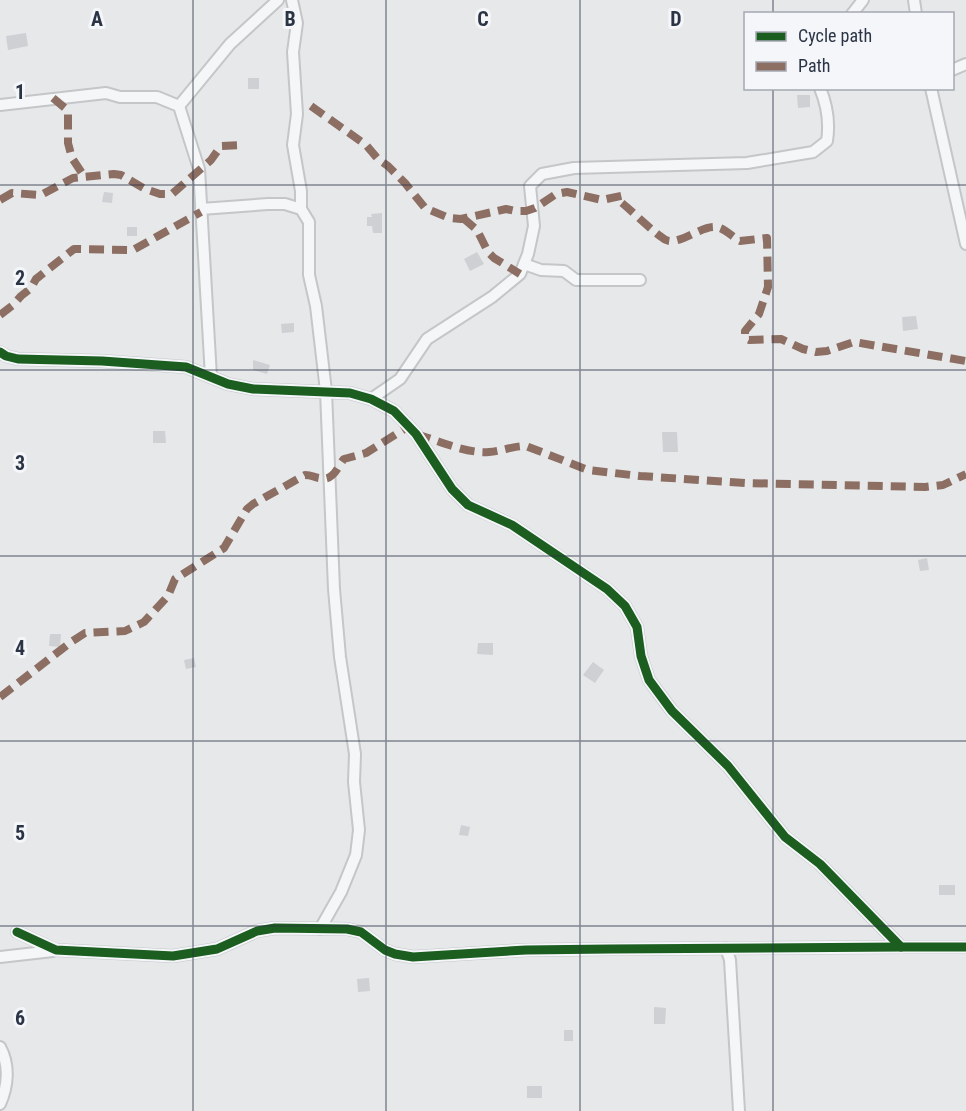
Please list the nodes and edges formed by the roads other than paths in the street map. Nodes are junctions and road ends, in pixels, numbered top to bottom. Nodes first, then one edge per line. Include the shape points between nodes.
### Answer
1 (278, 0) edge
2 (292, 0) edge
3 (863, 0) edge
4 (854, 12) edge
5 (821, 90) edge
6 (931, 90) edge
7 (0, 105) edge
8 (179, 106) junction
9 (201, 209) junction
10 (301, 209) junction
11 (966, 244) edge
12 (524, 264) junction
13 (640, 280) dead end
14 (2, 356) edge
15 (211, 377) junction
16 (326, 391) junction
17 (371, 399) junction
18 (320, 928) junction
19 (17, 932) dead end
20 (900, 947) junction
21 (726, 948) junction
22 (966, 948) edge
23 (56, 950) junction
24 (0, 957) edge
25 (0, 1047) edge
26 (0, 1104) edge
27 (739, 1111) edge

1 - 8 street via 230,44
2 - 10 street via 297,23 293,52 297,114 293,145
3 - 4 street
5 - 12 street via 829,126 827,141 813,152 747,163 574,168 542,174 530,186 534,226
6 - 11 street
7 - 8 street via 106,93 157,97
8 - 9 street via 199,169
9 - 10 street via 268,204
9 - 15 street
10 - 16 street via 309,222 309,275
12 - 13 street via 564,271 576,280
12 - 17 street via 520,274 492,297 427,339 400,379
14 - 15 street via 174,365
15 - 16 street via 254,389
16 - 17 street
16 - 18 street via 334,589 355,753 359,830 356,855
17 - 20 street via 402,418 468,506 512,525 626,606 637,627 649,680 672,711 728,766 785,837 820,864
18 - 21 street via 362,932 385,950 413,957 526,950
18 - 23 street via 257,931 217,948 173,956
19 - 23 street
20 - 21 street
20 - 22 street
21 - 27 street via 730,960
23 - 24 street
25 - 26 street via 7,1074

